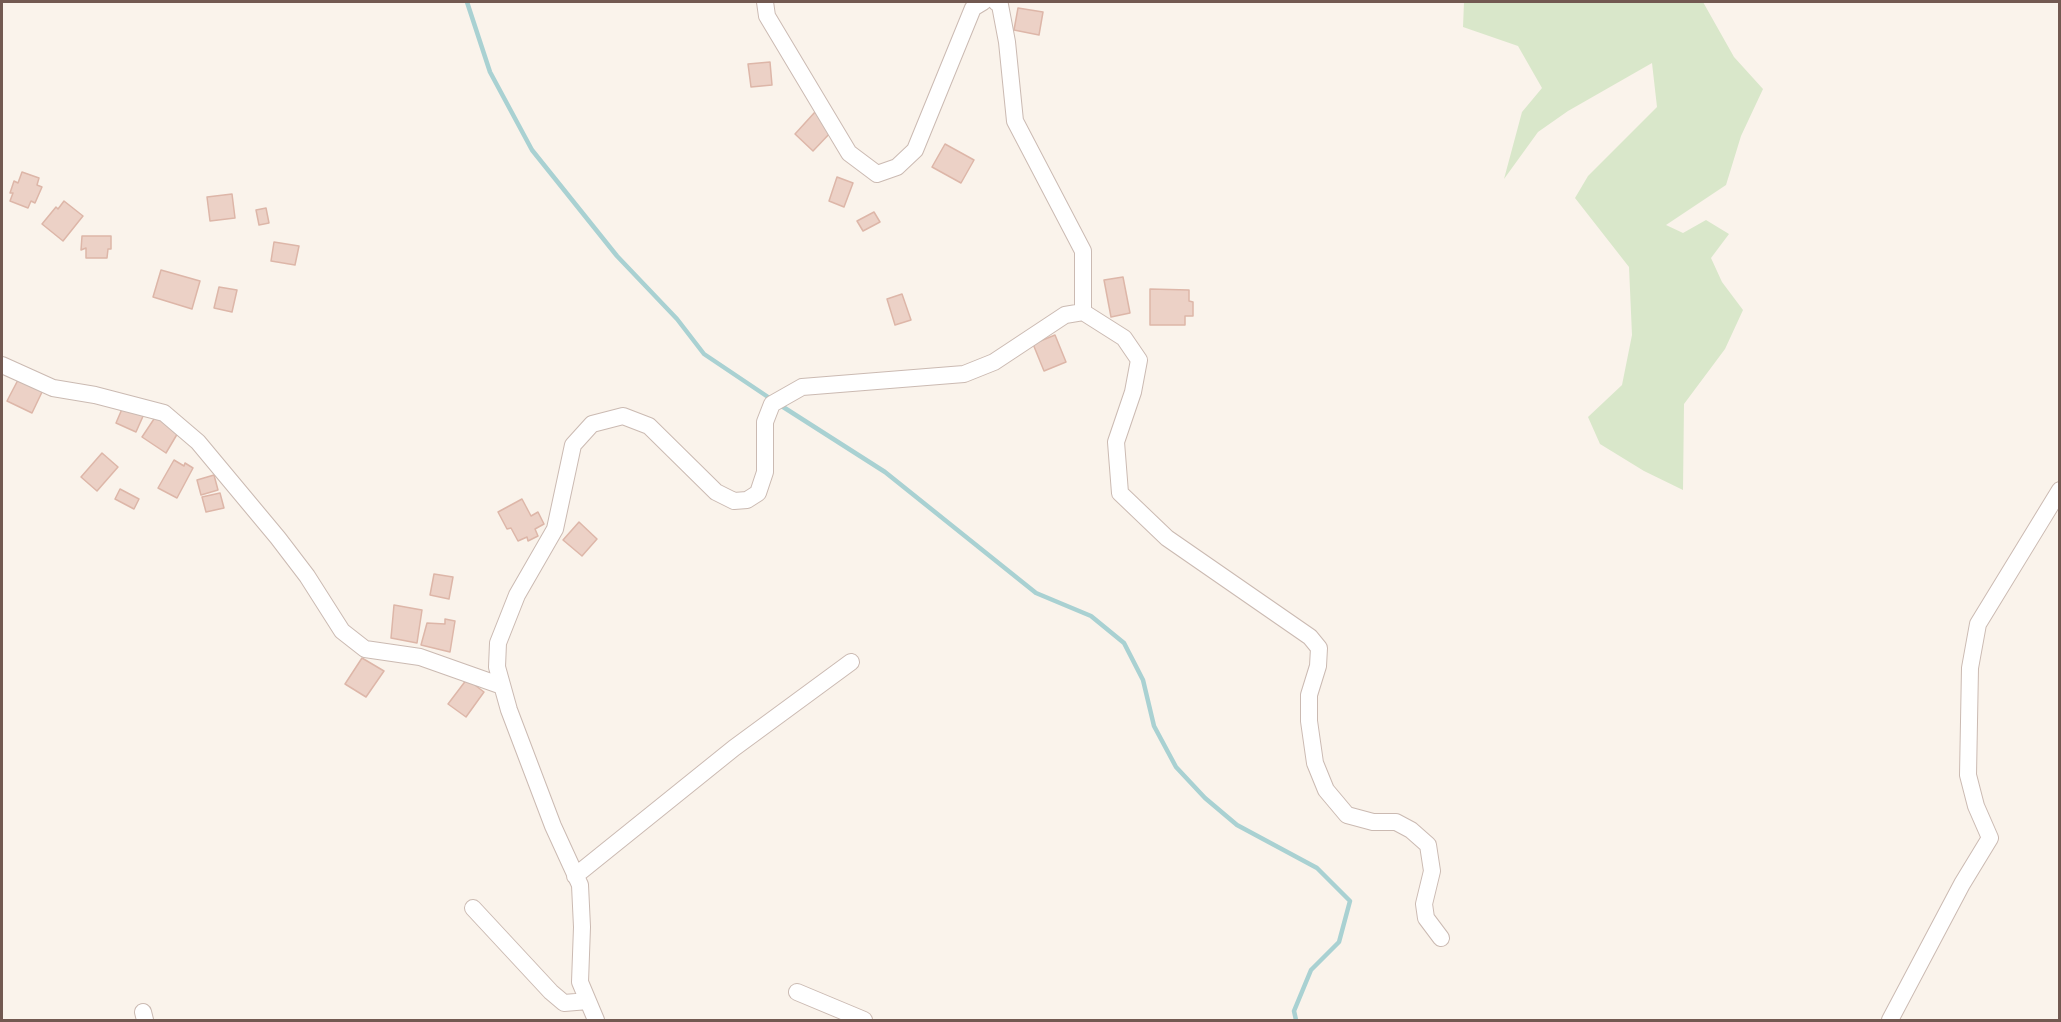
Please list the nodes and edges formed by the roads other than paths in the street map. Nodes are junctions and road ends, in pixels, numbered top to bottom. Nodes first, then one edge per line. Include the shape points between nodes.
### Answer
1 (765, 2) edge
2 (983, 2) edge
3 (996, 2) edge
4 (1083, 312) junction
5 (2, 365) edge
6 (2060, 490) edge
7 (851, 662) dead end
8 (502, 686) junction
9 (575, 876) junction
10 (473, 908) dead end
11 (1441, 938) dead end
12 (797, 992) dead end
13 (588, 1001) junction
14 (596, 1020) edge
15 (864, 1020) edge
16 (1890, 1020) edge

1 - 2 street via 767,16 849,153 877,174 897,167 915,150 973,8
3 - 4 street via 1000,5 1007,42 1015,121 1083,251
4 - 8 street via 1065,315 994,362 964,374 802,387 772,404 765,422 765,472 758,493 747,500 734,501 716,492 649,426 623,416 592,424 573,445 555,529 517,595 498,643 497,667
4 - 11 street via 1124,339 1139,360 1116,442 1120,494 1167,538 1310,637 1319,648 1309,695 1309,721 1315,763 1326,790 1347,815 1372,822 1396,822 1428,845 1432,871 1424,904 1426,918
5 - 8 street via 53,388 164,413 198,442 271,529 342,631 365,649 420,657
6 - 16 street via 1978,624 1970,668 1968,775 1990,838
7 - 9 street via 734,748
8 - 9 street
9 - 13 street via 580,885 582,927 580,982
10 - 13 street via 564,1004
12 - 15 street
13 - 14 street

